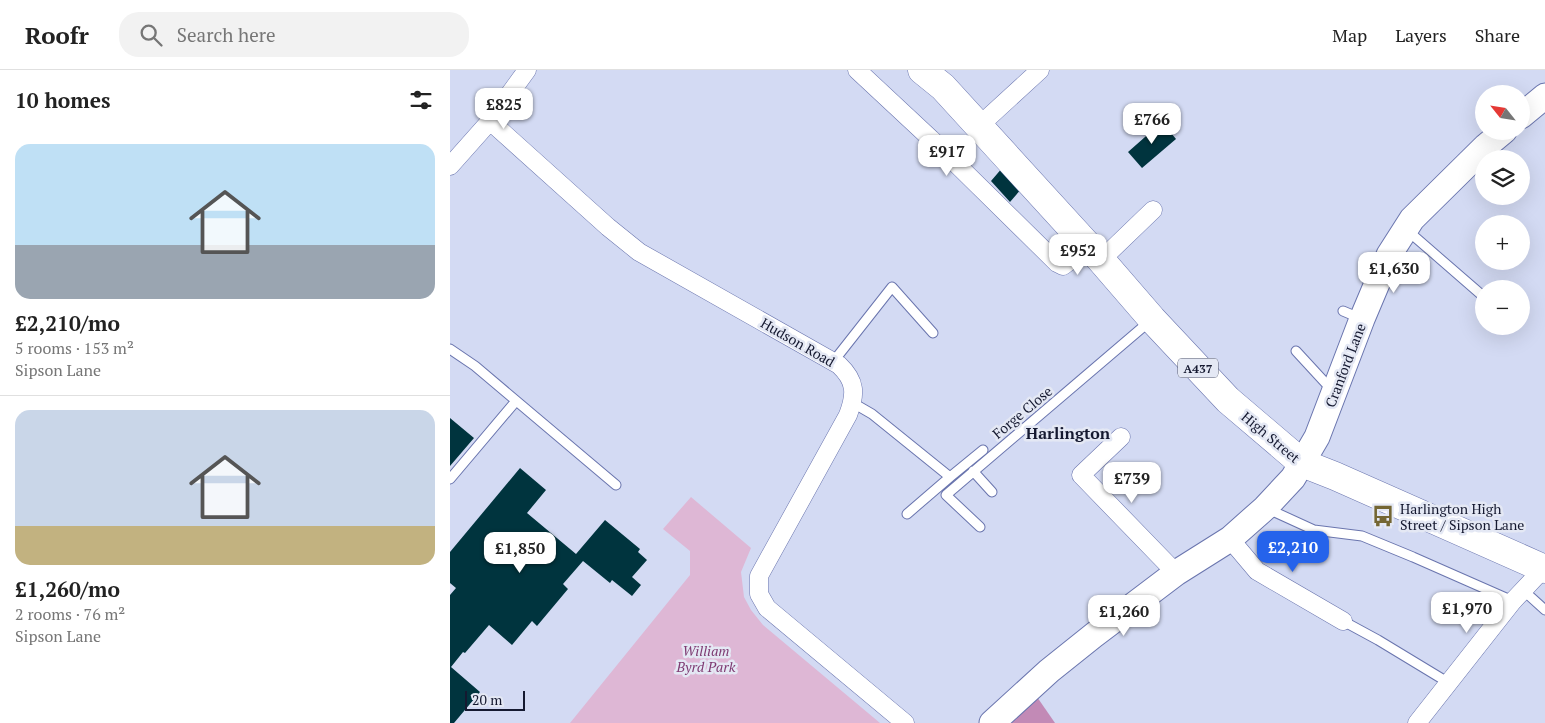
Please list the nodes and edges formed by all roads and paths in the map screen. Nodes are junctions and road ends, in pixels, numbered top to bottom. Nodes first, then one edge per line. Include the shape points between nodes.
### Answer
1 (527, 70) edge
2 (857, 70) edge
3 (922, 70) edge
4 (1040, 70) edge
5 (1545, 96) edge
6 (1530, 108) edge
7 (490, 121) junction
8 (979, 126) junction
9 (1493, 140) edge
10 (450, 166) edge
11 (1153, 210) dead end
12 (1406, 229) junction
13 (1094, 253) junction
14 (1475, 289) edge
15 (1152, 319) junction
16 (933, 333) dead end
17 (450, 349) edge
18 (1296, 351) dead end
19 (834, 362) junction
20 (1334, 392) junction
21 (516, 400) junction
22 (853, 403) junction
23 (1121, 437) dead end
24 (983, 450) dead end
25 (1302, 463) junction
26 (973, 471) junction
27 (950, 477) junction
28 (450, 479) edge
29 (616, 485) dead end
30 (992, 492) dead end
31 (1266, 508) junction
32 (907, 514) dead end
33 (980, 527) dead end
34 (1230, 539) junction
35 (1544, 568) edge
36 (1176, 573) junction
37 (1518, 596) junction
38 (1545, 610) edge
39 (1343, 621) joint
40 (1449, 683) junction
41 (905, 723) edge
42 (992, 723) edge
43 (1417, 723) edge

1 - 7 street
2 - 13 street via 1057,264 1063,266
3 - 8 main road, High Street / A437 via 943,87
4 - 8 street
5 - 6 street
7 - 10 street
7 - 19 street, Hudson Road via 639,252
8 - 13 main road, High Street / A437
9 - 12 street, Cranford Lane via 1412,219
11 - 13 street
12 - 14 lane
12 - 20 street, Cranford Lane via 1353,315
13 - 15 main road, High Street / A437
15 - 25 main road, High Street / A437 via 1228,400
15 - 26 lane, Forge Close
16 - 19 lane via 892,287
17 - 21 lane
18 - 20 lane
19 - 22 street, Hudson Road via 848,375 854,394
20 - 25 street, Cranford Lane via 1317,437
21 - 28 lane
21 - 29 lane
22 - 27 lane via 872,414
22 - 41 street via 759,576 759,594 767,608
23 - 36 street via 1081,475
24 - 27 lane
25 - 31 street, Cranford Lane
25 - 35 main road, High Street / A437
26 - 30 lane
26 - 33 lane, Forge Close via 946,495
27 - 32 lane
31 - 34 street, Cranford Lane
31 - 37 lane via 1314,530 1362,536
34 - 36 street, Cranford Lane
34 - 39 street via 1257,571
35 - 37 street
36 - 42 street, Cranford Lane via 1064,659
37 - 38 lane
37 - 40 street
39 - 40 lane
40 - 43 street

